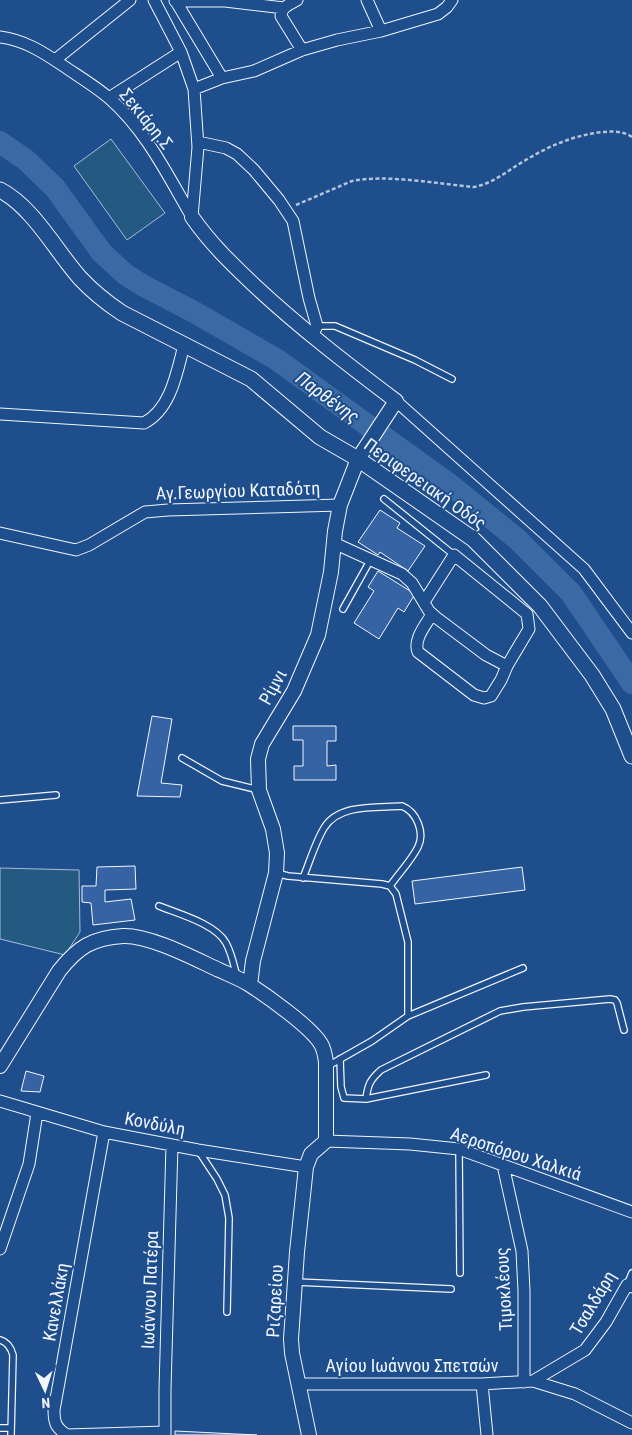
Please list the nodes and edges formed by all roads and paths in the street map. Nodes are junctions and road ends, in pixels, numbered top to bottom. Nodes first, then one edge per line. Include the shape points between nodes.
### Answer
1 (130, 0) edge
2 (154, 0) edge
3 (175, 0) edge
4 (297, 0) edge
5 (367, 0) edge
6 (452, 0) edge
7 (284, 8) junction
8 (381, 30) junction
9 (0, 37) edge
10 (302, 50) junction
11 (181, 52) junction
12 (55, 60) junction
13 (222, 78) junction
14 (194, 89) junction
15 (109, 98) junction
16 (632, 137) edge
17 (198, 142) junction
18 (0, 190) edge
19 (286, 210) junction
20 (192, 217) junction
21 (314, 331) junction
22 (184, 345) junction
23 (452, 379) dead end
24 (396, 401) junction
25 (0, 414) edge
26 (358, 459) junction
27 (384, 499) dead end
28 (340, 506) junction
29 (0, 533) edge
30 (334, 543) junction
31 (454, 555) junction
32 (370, 560) junction
33 (424, 602) junction
34 (343, 609) dead end
35 (432, 614) junction
36 (632, 633) edge
37 (507, 666) junction
38 (632, 756) edge
39 (182, 758) dead end
40 (259, 790) junction
41 (56, 795) dead end
42 (0, 800) edge
43 (276, 873) junction
44 (303, 878) junction
45 (390, 886) junction
46 (159, 906) dead end
47 (523, 968) dead end
48 (244, 982) junction
49 (408, 1016) junction
50 (624, 1030) dead end
51 (340, 1059) junction
52 (0, 1066) edge
53 (326, 1068) junction
54 (486, 1075) dead end
55 (366, 1099) junction
56 (0, 1101) edge
57 (37, 1113) junction
58 (104, 1132) junction
59 (326, 1141) junction
60 (172, 1145) junction
61 (459, 1149) junction
62 (198, 1150) junction
63 (503, 1165) junction
64 (306, 1168) junction
65 (632, 1212) edge
66 (0, 1249) edge
67 (460, 1273) dead end
68 (632, 1273) edge
69 (295, 1282) junction
70 (629, 1286) edge
71 (451, 1289) dead end
72 (227, 1312) dead end
73 (0, 1340) edge
74 (528, 1382) junction
75 (299, 1384) junction
76 (482, 1384) junction
77 (632, 1423) edge
78 (0, 1428) edge
79 (11, 1428) junction
80 (165, 1434) edge
81 (11, 1435) edge
82 (309, 1435) edge
83 (487, 1435) edge

1 - 12 street
2 - 11 street
3 - 7 street via 225,1
3 - 13 street
4 - 7 street
5 - 8 street
6 - 8 street via 438,14
7 - 10 street via 281,16
8 - 10 street
9 - 12 street, Σεκιάρη.Σ via 28,45
10 - 13 street via 254,71
11 - 14 street
11 - 15 street
12 - 15 street, Σεκιάρη.Σ
13 - 14 street
14 - 17 street
15 - 20 street, Σεκιάρη.Σ via 147,141
16 - 19 path via 623,132 607,132 570,139 523,161 485,185 474,187 361,179
17 - 19 street via 237,154
17 - 20 street
18 - 22 main road, Περιφερειακή Οδός via 23,208 79,278 100,297 122,313
19 - 21 street via 293,221
20 - 21 street via 219,252 270,300
21 - 23 lane via 335,326
21 - 24 street via 333,354
22 - 25 street via 172,388 158,413 144,423
22 - 26 main road, Περιφερειακή Οδός via 251,379 320,437
24 - 26 street, Ρίμνι
24 - 36 street via 584,569
26 - 28 street, Ρίμνι
26 - 38 main road, Περιφερειακή Οδός via 473,539 540,606 604,691
27 - 31 lane
28 - 29 street, Αγ.Γεωργίου Καταδότη via 145,512 76,550
28 - 30 street, Ρίμνι
30 - 32 street
30 - 40 street, Ρίμνι via 318,635 294,691 262,744 258,759
31 - 33 street
31 - 37 street via 527,614 529,630
32 - 33 street via 402,574
32 - 34 lane
33 - 35 street
35 - 37 street
35 - 37 street via 418,639 418,652 474,694 484,698 491,696
39 - 40 lane via 222,781
40 - 43 street, Ρίμνι via 273,830
41 - 42 lane
43 - 44 lane
43 - 48 street, Ρίμνι
44 - 45 lane
44 - 45 lane via 324,827 333,818 356,809 402,806 415,816 419,845
45 - 49 lane via 396,894 408,942
46 - 48 lane via 205,924 220,934
47 - 49 lane
48 - 52 street via 141,938 114,937 87,945 77,950 59,971
48 - 53 street via 320,1042
49 - 51 lane
50 - 55 lane via 617,1003 610,999 500,1011 381,1070 372,1078
51 - 53 lane
51 - 55 lane via 344,1098
53 - 59 street
54 - 55 lane
56 - 57 street, Κονδύλη
57 - 58 street, Κονδύλη
57 - 66 street via 29,1164
58 - 60 street, Κονδύλη
58 - 80 street, Κανελλάκη via 54,1420 57,1428 67,1435
59 - 61 street, Αεροπόρου Χαλκιά
59 - 64 street via 312,1154
60 - 62 street, Κονδύλη
60 - 80 street, Ιωάννου Πατέρα
61 - 63 street, Αεροπόρου Χαλκιά
61 - 67 lane
62 - 64 street, Κονδύλη
62 - 72 lane via 226,1195 229,1218
63 - 65 street, Αεροπόρου Χαλκιά
63 - 74 street, Τιμοκλέους via 522,1251
64 - 69 street, Ριζαρείου
68 - 70 lane, Τσαλδάρη
69 - 71 lane
69 - 75 street, Ριζαρείου via 292,1353
70 - 74 street, Τσαλδάρη via 585,1350
73 - 79 lane via 11,1347 13,1355
74 - 76 street, Αγίου Ιωάννου Σπετσών
74 - 77 street via 575,1394
75 - 76 street, Αγίου Ιωάννου Σπετσών
75 - 82 street, Ριζαρείου
76 - 83 street
78 - 79 lane
79 - 81 lane

